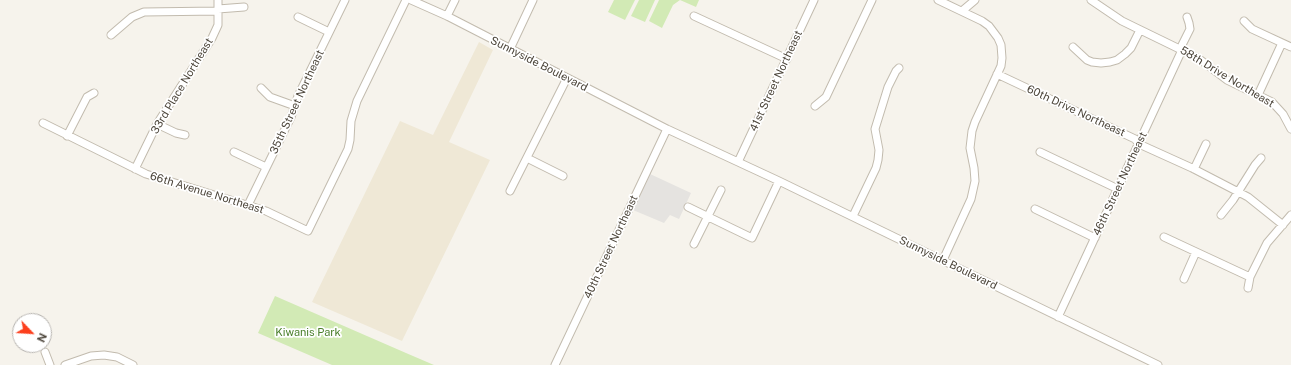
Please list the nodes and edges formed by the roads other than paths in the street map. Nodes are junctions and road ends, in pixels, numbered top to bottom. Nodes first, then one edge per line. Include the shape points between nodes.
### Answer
1 (218, 0) edge
2 (345, 0) edge
3 (406, 0) edge
4 (411, 0) edge
5 (455, 0) edge
6 (533, 0) edge
7 (814, 0) edge
8 (872, 0) edge
9 (938, 0) edge
10 (976, 0) edge
11 (1091, 0) edge
12 (244, 7) dead end
13 (218, 10) junction
14 (962, 11) junction
15 (447, 16) junction
16 (694, 16) dead end
17 (298, 17) dead end
18 (1187, 18) dead end
19 (1244, 21) dead end
20 (1140, 30) junction
21 (329, 32) junction
22 (111, 35) dead end
23 (1282, 43) junction
24 (1073, 47) dead end
25 (1291, 47) edge
26 (510, 49) junction
27 (1181, 50) junction
28 (787, 59) junction
29 (899, 68) dead end
30 (997, 74) junction
31 (566, 78) junction
32 (261, 88) dead end
33 (94, 93) dead end
34 (1258, 95) junction
35 (295, 106) junction
36 (815, 106) dead end
37 (43, 123) dead end
38 (158, 124) junction
39 (667, 129) junction
40 (1291, 129) edge
41 (185, 135) dead end
42 (67, 136) junction
43 (1139, 144) junction
44 (1206, 144) dead end
45 (234, 152) dead end
46 (1040, 152) dead end
47 (527, 158) junction
48 (1261, 158) dead end
49 (738, 162) junction
50 (266, 168) junction
51 (135, 169) junction
52 (1194, 169) junction
53 (563, 176) dead end
54 (778, 181) junction
55 (1118, 189) junction
56 (721, 190) dead end
57 (510, 191) dead end
58 (1239, 192) junction
59 (248, 205) junction
60 (688, 207) dead end
61 (1034, 209) dead end
62 (1221, 215) dead end
63 (1291, 215) edge
64 (708, 216) junction
65 (853, 216) junction
66 (1283, 225) junction
67 (1164, 237) dead end
68 (1095, 238) junction
69 (694, 244) dead end
70 (1196, 252) junction
71 (943, 260) junction
72 (1250, 277) junction
73 (1184, 279) dead end
74 (1248, 288) dead end
75 (1058, 317) junction
76 (45, 353) edge
77 (50, 365) edge
78 (65, 365) edge
79 (133, 365) edge
80 (556, 365) edge
81 (1158, 365) edge

1 - 13 street, 33rd Place Northeast
2 - 21 street, 35th Street Northeast
3 - 59 street, 66th Avenue Northeast via 357,101 351,121 348,149 308,231
4 - 15 street, Sunnyside Boulevard
5 - 15 street
6 - 26 street
7 - 28 street, 41st Street Northeast
8 - 36 street via 826,97
9 - 14 street
10 - 14 street
11 - 20 street, 58th Drive Northeast
12 - 13 street
13 - 22 street via 144,12 132,17
13 - 38 street, 33rd Place Northeast via 218,25 212,38
14 - 30 street via 989,26 998,38 1002,58
15 - 26 street, Sunnyside Boulevard
16 - 28 street
17 - 21 street
18 - 27 street, 46th Street Northeast via 1190,29
19 - 23 street via 1252,29
20 - 24 street via 1126,54 1110,62 1092,62
20 - 27 street, 58th Drive Northeast
21 - 35 street, 35th Street Northeast
23 - 25 street
23 - 34 street
26 - 31 street, Sunnyside Boulevard
27 - 34 street, 58th Drive Northeast via 1198,58 1227,80
27 - 43 street, 46th Street Northeast
28 - 49 street, 41st Street Northeast
29 - 65 street via 888,87 875,129 878,150 876,168
30 - 43 street, 60th Drive Northeast via 1135,139
30 - 71 street via 972,131 970,148 975,181 971,199
31 - 39 street, Sunnyside Boulevard
31 - 47 street
32 - 35 street via 270,97
33 - 42 street via 87,97
34 - 40 street, 58th Drive Northeast via 1279,108
35 - 50 street, 35th Street Northeast
37 - 42 street, 66th Avenue Northeast
38 - 41 street
38 - 51 street, 33rd Place Northeast
39 - 49 street, Sunnyside Boulevard
39 - 80 street, 40th Street Northeast
42 - 51 street, 66th Avenue Northeast
43 - 52 street, 60th Drive Northeast
43 - 55 street, 46th Street Northeast
44 - 52 street
45 - 50 street
46 - 55 street
47 - 53 street
47 - 57 street
48 - 58 street
49 - 54 street, Sunnyside Boulevard
50 - 59 street, 35th Street Northeast
51 - 59 street, 66th Avenue Northeast via 156,178
52 - 58 street, 60th Drive Northeast
54 - 64 street via 752,238
54 - 65 street, Sunnyside Boulevard
55 - 68 street, 46th Street Northeast
56 - 64 street
58 - 62 street
58 - 66 street, 60th Drive Northeast
60 - 64 street
61 - 68 street
63 - 66 street
64 - 69 street
65 - 71 street, Sunnyside Boulevard
66 - 72 street via 1268,242
67 - 70 street
68 - 75 street, 46th Street Northeast
70 - 72 street
70 - 73 street
71 - 75 street, Sunnyside Boulevard
72 - 74 street
75 - 81 street, Sunnyside Boulevard
76 - 77 street
78 - 79 street via 91,356 104,355 117,357

